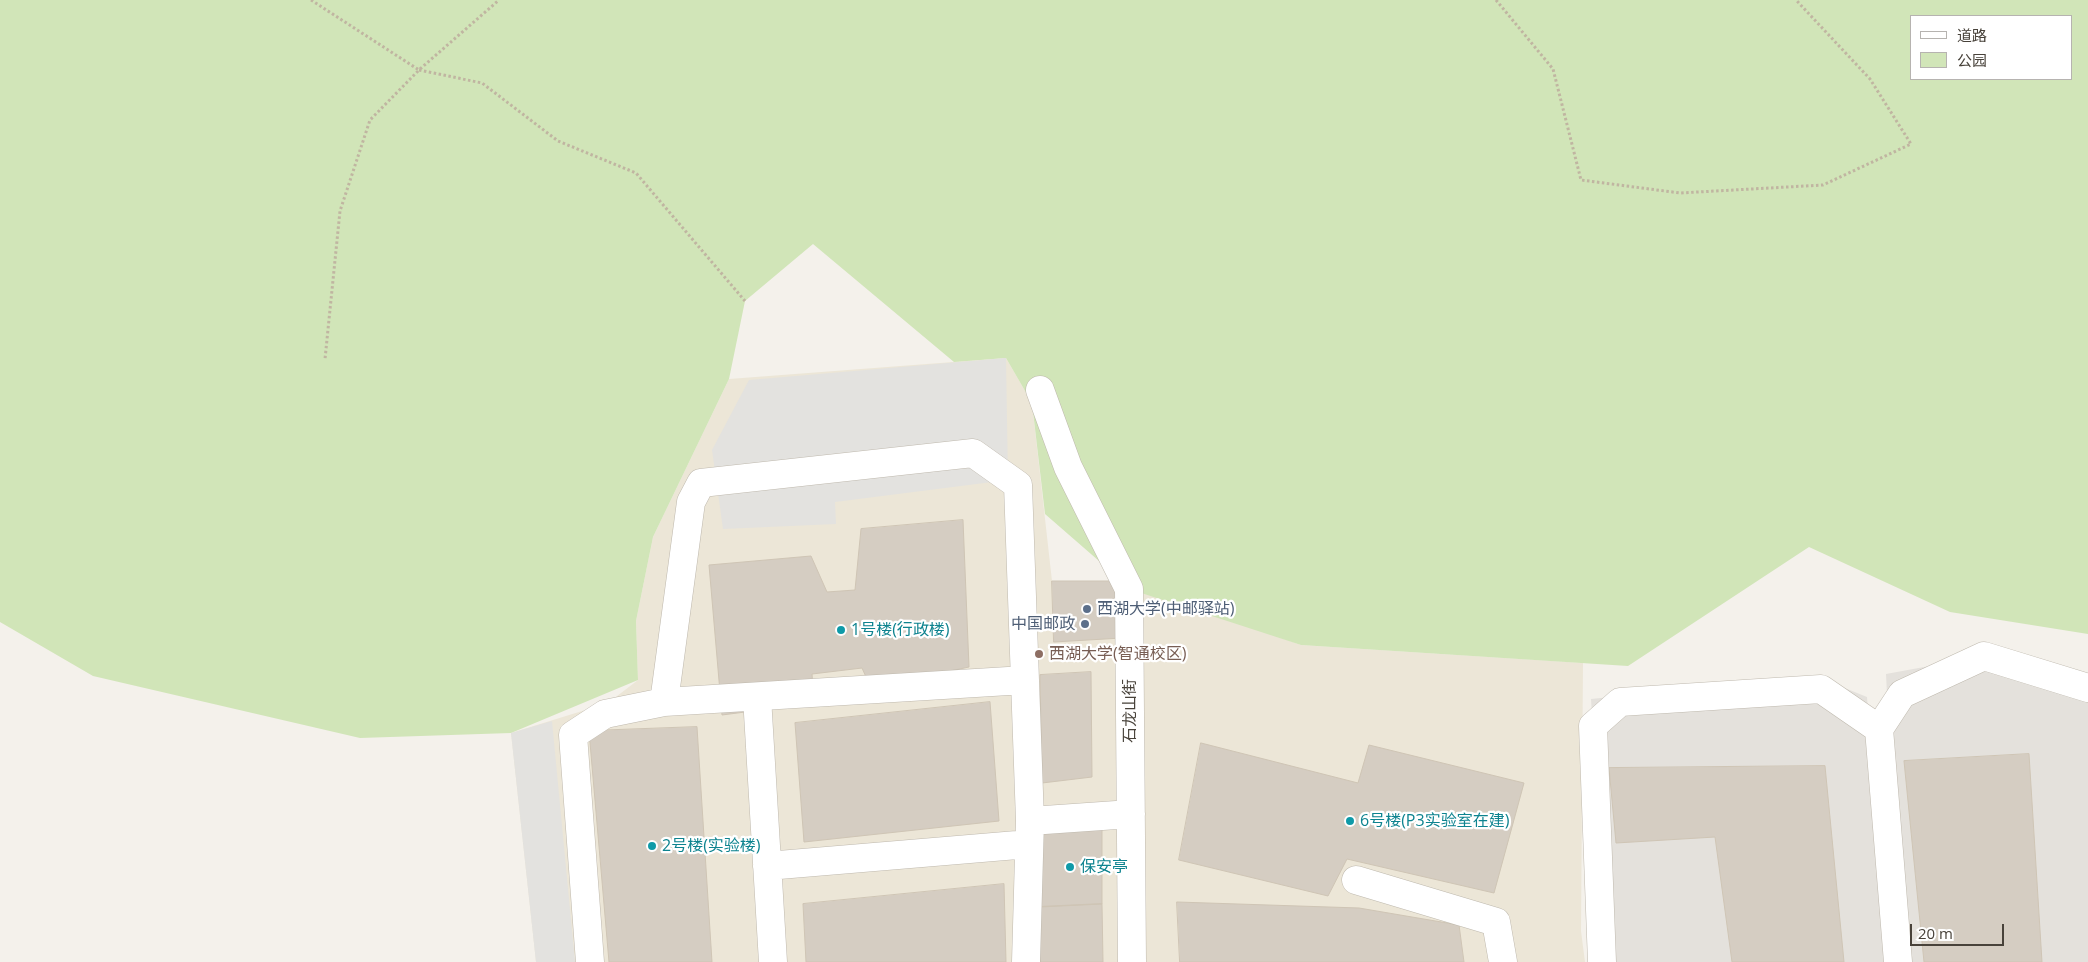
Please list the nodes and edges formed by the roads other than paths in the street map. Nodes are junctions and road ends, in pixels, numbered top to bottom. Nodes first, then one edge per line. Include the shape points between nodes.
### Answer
1 (1040, 390) dead end
2 (1025, 680) junction
3 (2088, 688) edge
4 (757, 697) junction
5 (664, 702) junction
6 (1879, 729) junction
7 (1131, 814) junction
8 (1029, 832) junction
9 (767, 866) junction
10 (1356, 880) dead end
11 (590, 962) edge
12 (773, 962) edge
13 (1026, 962) edge
14 (1132, 962) edge
15 (1503, 962) edge
16 (1602, 962) edge
17 (1898, 962) edge

1 - 7 street, 石龙山街 via 1068,466 1129,590
2 - 4 street
2 - 5 street via 1018,485 973,453 701,483 691,502
2 - 8 street
3 - 6 street via 1984,656 1902,694
4 - 5 street
4 - 9 street
5 - 11 street via 605,714 573,735
6 - 16 street via 1821,689 1620,702 1593,726
6 - 17 street
7 - 8 street
7 - 14 street, 石龙山街
8 - 9 street
8 - 13 street
9 - 12 street
10 - 15 street via 1496,922

